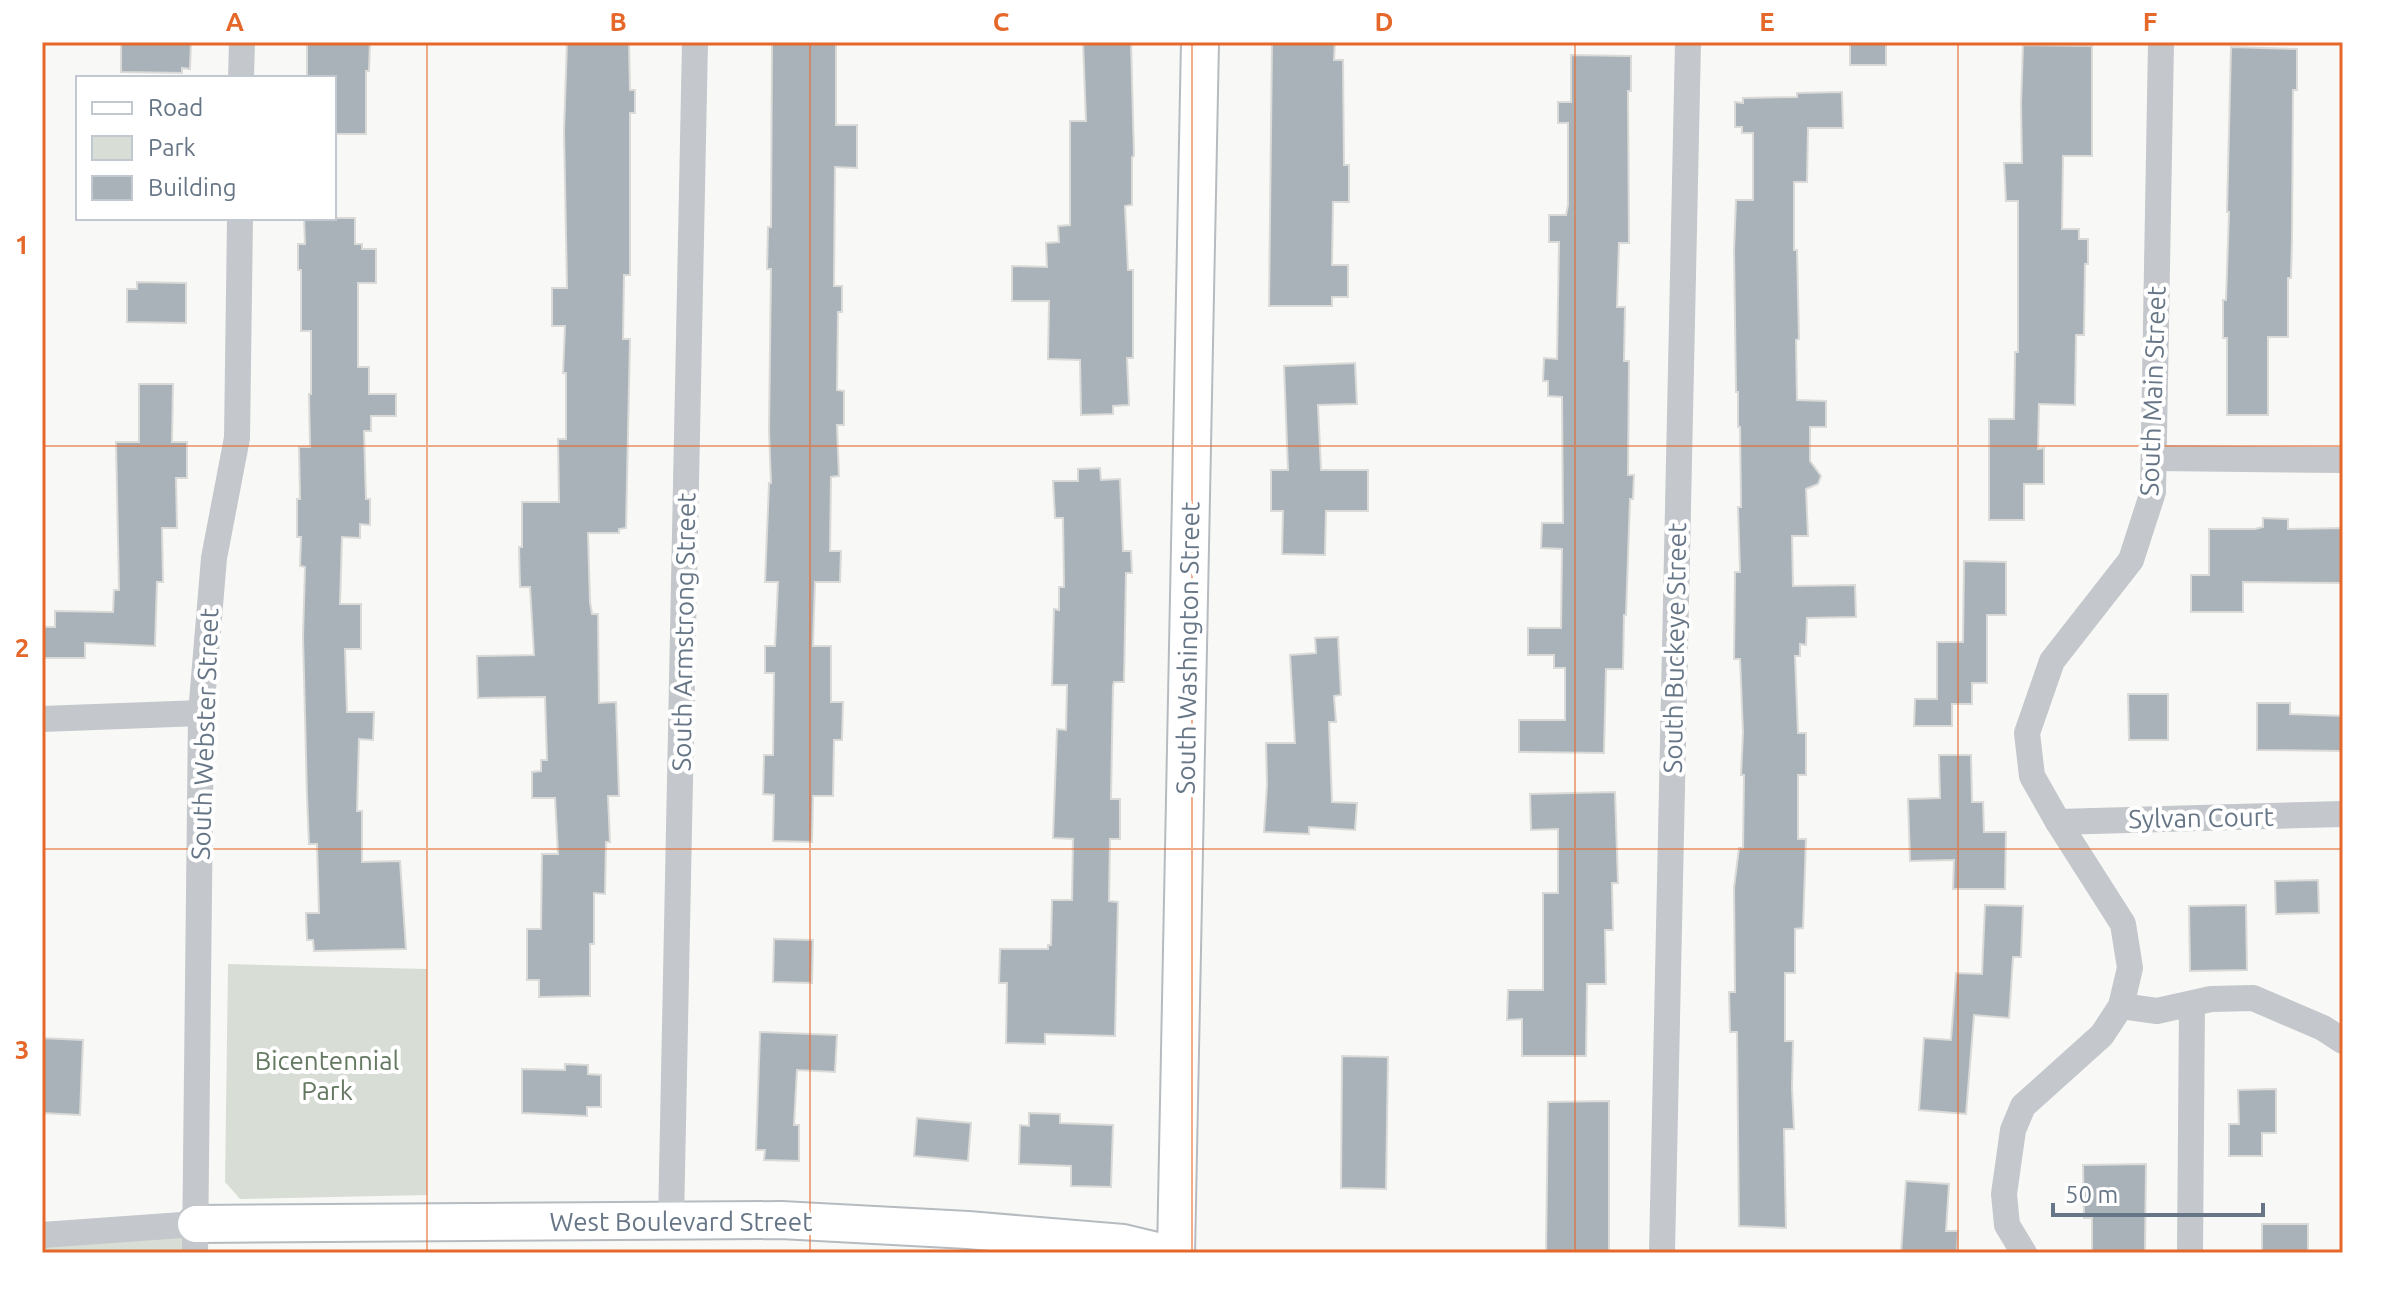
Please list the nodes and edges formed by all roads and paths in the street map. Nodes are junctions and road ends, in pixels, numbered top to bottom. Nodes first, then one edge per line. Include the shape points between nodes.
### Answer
1 (242, 42) edge
2 (695, 42) edge
3 (1200, 42) edge
4 (1688, 42) edge
5 (2161, 42) edge
6 (241, 76) edge
7 (240, 220) edge
8 (2154, 458) junction
9 (2343, 460) edge
10 (201, 713) junction
11 (42, 719) edge
12 (2343, 814) edge
13 (2058, 822) junction
14 (2192, 1004) junction
15 (2121, 1006) junction
16 (2343, 1041) edge
17 (671, 1222) junction
18 (42, 1235) edge
19 (195, 1238) edge
20 (1165, 1253) edge
21 (1176, 1253) edge
22 (1662, 1253) edge
23 (2024, 1253) edge
24 (2190, 1253) edge

1 - 6 street
2 - 17 street, South Armstrong Street
3 - 21 main road, South Washington Street
4 - 22 street, South Buckeye Street
5 - 8 street, South Main Street
7 - 10 street, South Webster Street via 237,438 214,558
8 - 9 street
8 - 13 street, South Main Street via 2153,492 2131,560 2052,661 2027,733 2032,776
10 - 11 street
10 - 19 street, South Webster Street
12 - 13 street, Sylvan Court
13 - 15 street, South Main Street via 2123,924 2130,968
14 - 15 street via 2157,1011
14 - 16 street via 2253,998
14 - 24 street
15 - 23 street, South Main Street via 2102,1035 2023,1106 2013,1130 2004,1194 2007,1225
17 - 19 main road, West Boulevard Street
17 - 20 main road, West Boulevard Street via 781,1220 968,1230 1123,1243
18 - 19 street

